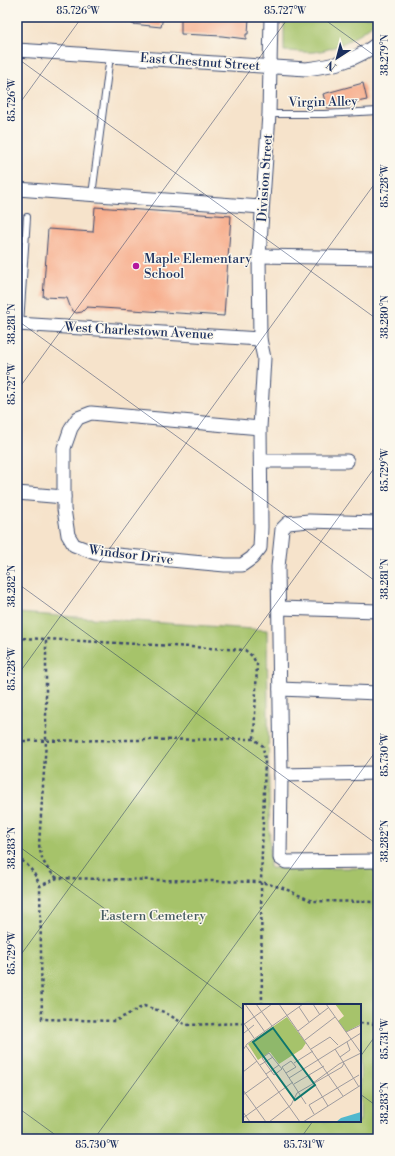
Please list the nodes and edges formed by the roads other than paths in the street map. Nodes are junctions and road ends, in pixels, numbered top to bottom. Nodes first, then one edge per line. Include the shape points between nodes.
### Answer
1 (271, 17) edge
2 (378, 43) edge
3 (17, 50) edge
4 (110, 55) junction
5 (270, 67) junction
6 (378, 111) edge
7 (269, 114) junction
8 (17, 189) edge
9 (92, 195) junction
10 (262, 207) junction
11 (27, 217) dead end
12 (259, 256) junction
13 (378, 258) edge
14 (18, 324) edge
15 (260, 338) junction
16 (260, 428) junction
17 (262, 461) junction
18 (348, 461) dead end
19 (17, 493) edge
20 (64, 497) junction
21 (378, 523) edge
22 (279, 608) junction
23 (378, 611) edge
24 (280, 689) junction
25 (378, 693) edge
26 (281, 774) junction
27 (378, 774) edge
28 (378, 861) edge

1 - 5 street, Division Street
2 - 5 street, East Chestnut Street via 356,58 326,67
3 - 4 street, East Chestnut Street
4 - 5 street, East Chestnut Street
4 - 9 lane
5 - 7 street, Division Street
6 - 7 lane, Virgin Alley
7 - 10 street, Division Street
8 - 9 street
9 - 10 street
10 - 12 street, Division Street
11 - 14 lane
12 - 13 street
12 - 15 street, Division Street
14 - 15 street, West Charlestown Avenue
15 - 16 street, Windsor Drive via 264,366
16 - 17 street, Windsor Drive
16 - 20 street, Windsor Drive via 91,413 78,418 66,437
17 - 18 street
17 - 20 street, Windsor Drive via 260,548 252,558 242,564 176,561 87,552 74,545 68,535
19 - 20 street
21 - 22 street via 288,523 282,529 279,548
22 - 23 street
22 - 24 street
24 - 25 street
24 - 26 street
26 - 27 street
26 - 28 street via 280,858 286,862

